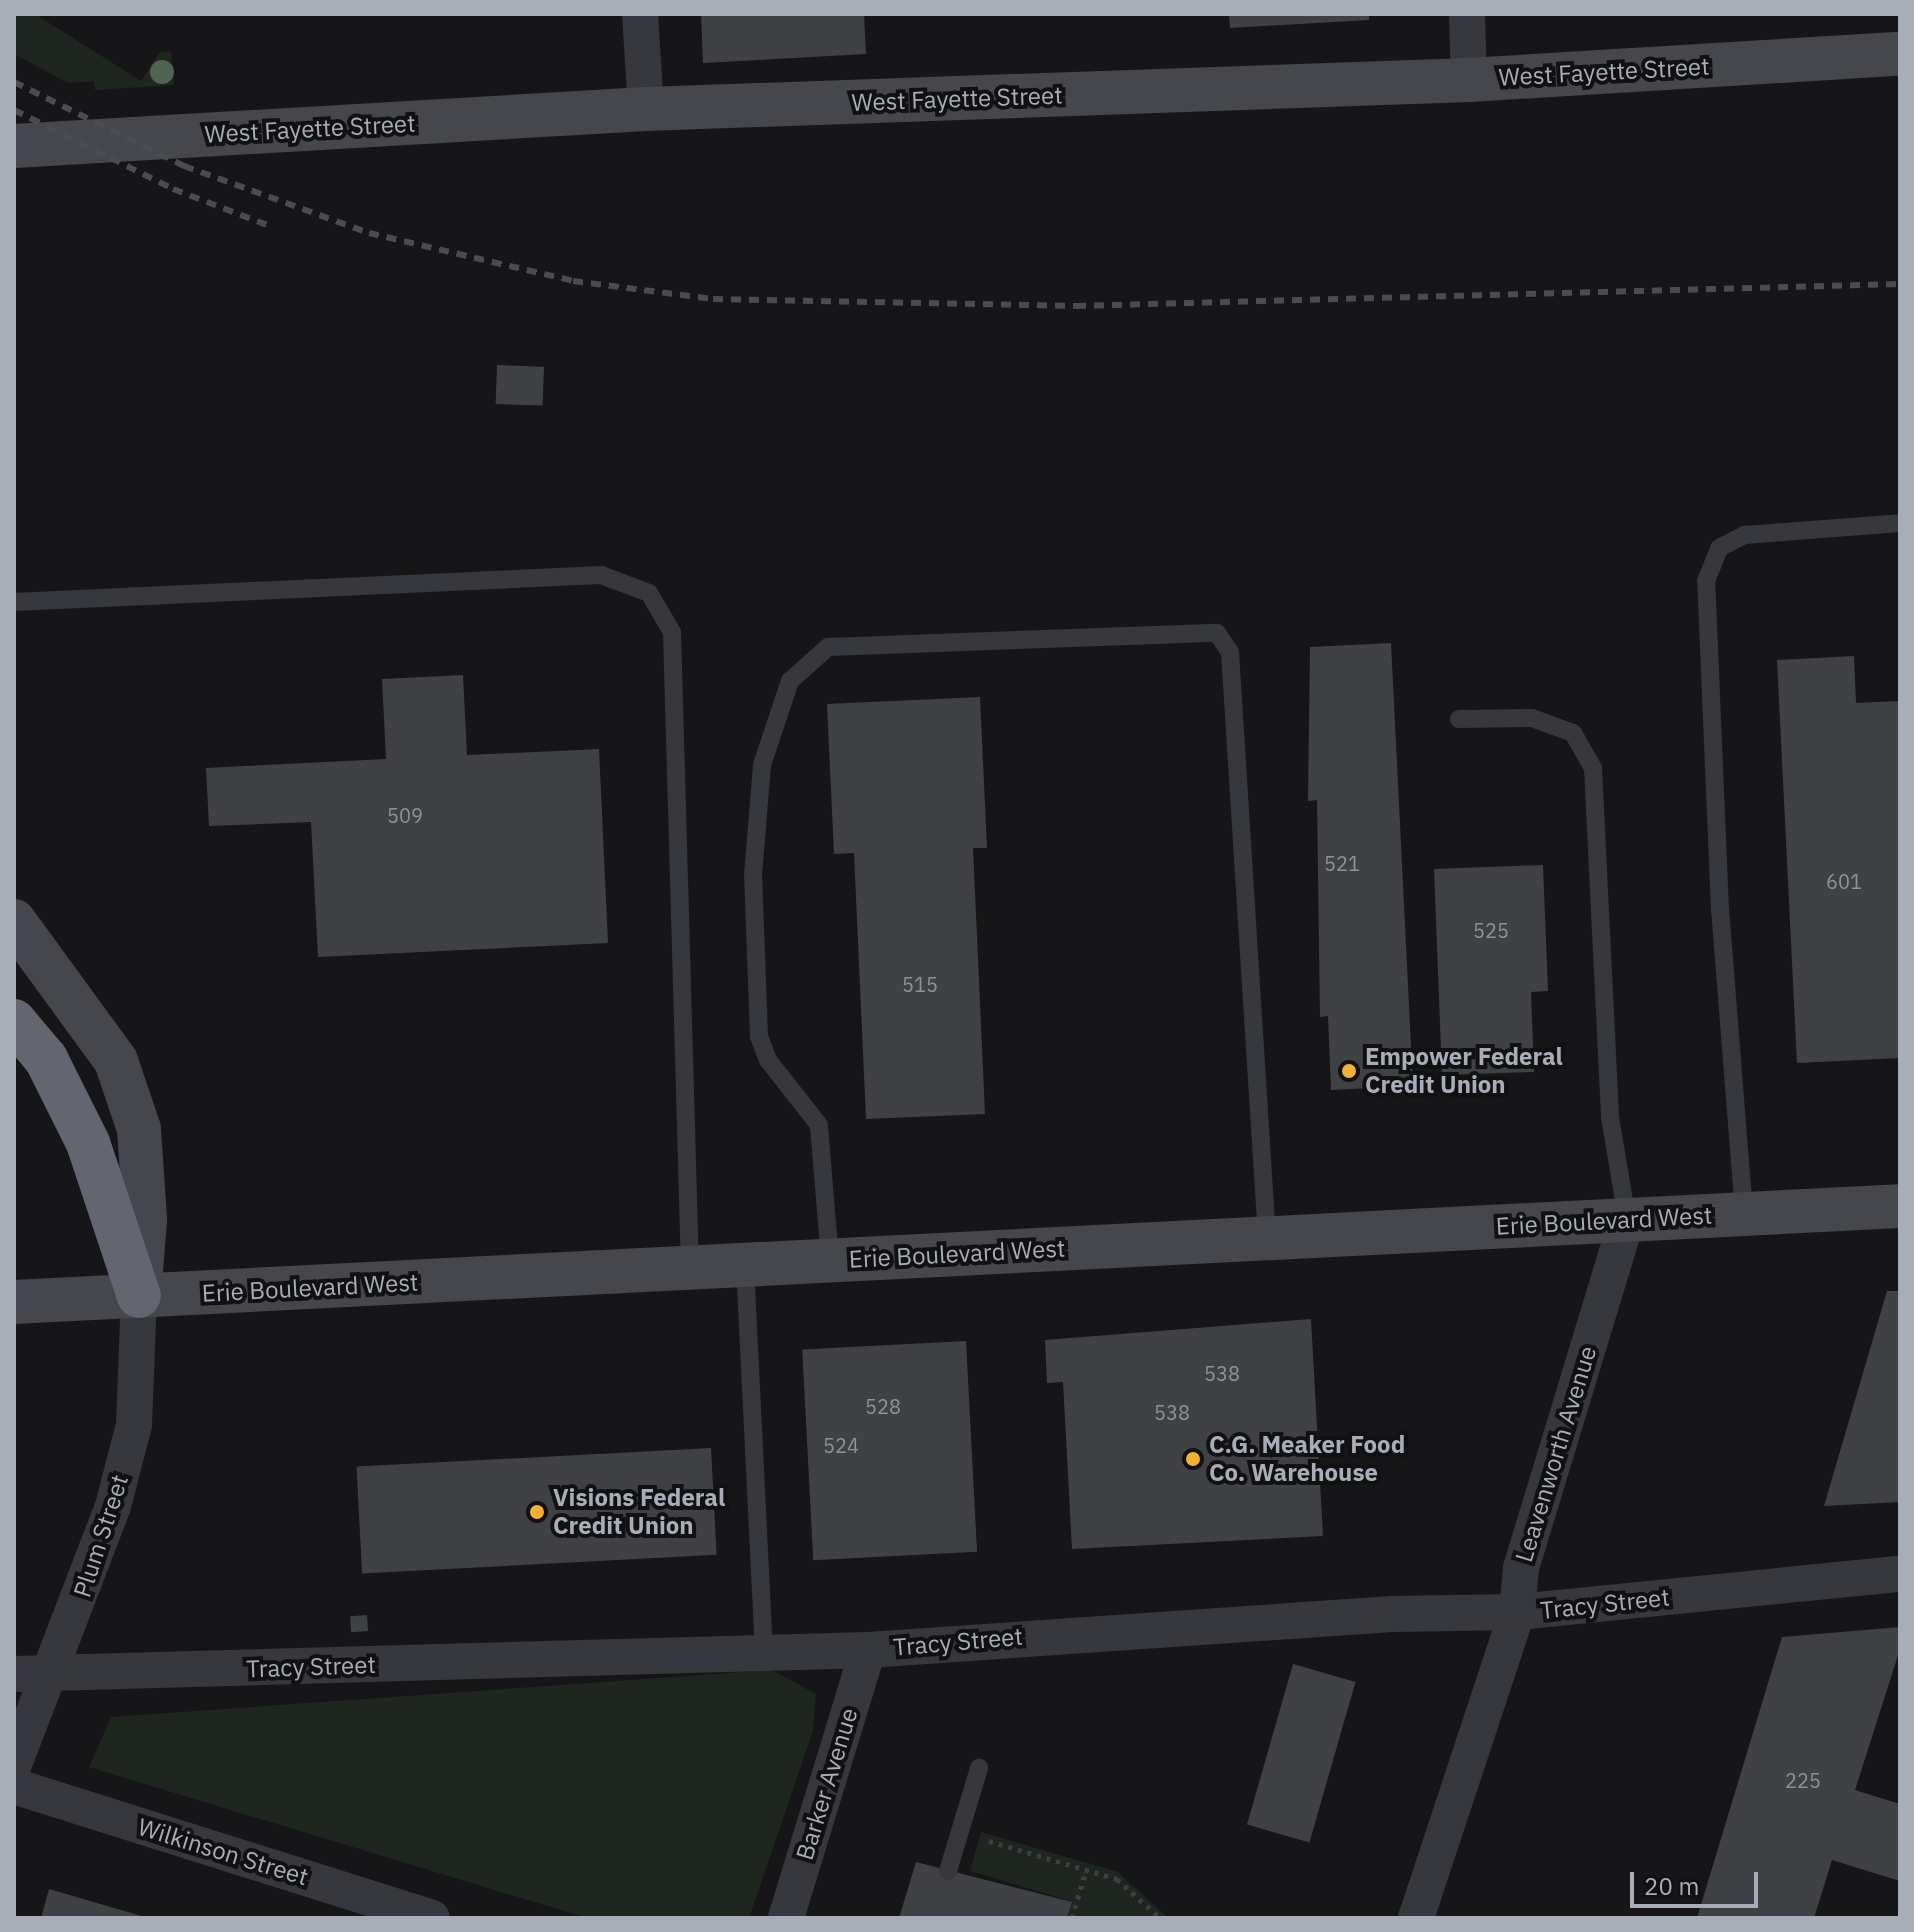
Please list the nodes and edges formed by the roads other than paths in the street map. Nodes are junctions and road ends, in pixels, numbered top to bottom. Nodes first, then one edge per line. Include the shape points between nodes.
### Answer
1 (640, 14) edge
2 (1467, 14) edge
3 (1900, 54) edge
4 (1469, 80) junction
5 (646, 109) junction
6 (14, 146) edge
7 (1900, 523) edge
8 (14, 602) edge
9 (1459, 719) dead end
10 (14, 921) edge
11 (14, 1021) edge
12 (1900, 1206) edge
13 (1744, 1213) junction
14 (1627, 1219) junction
15 (1267, 1238) junction
16 (830, 1260) junction
17 (745, 1265) junction
18 (690, 1268) junction
19 (139, 1296) junction
20 (14, 1302) edge
21 (1900, 1574) edge
22 (1517, 1612) junction
23 (764, 1649) junction
24 (868, 1650) junction
25 (54, 1671) junction
26 (14, 1674) edge
27 (14, 1764) edge
28 (979, 1768) dead end
29 (14, 1786) edge
30 (948, 1871) dead end
31 (432, 1918) edge
32 (786, 1918) edge
33 (1416, 1918) edge

1 - 5 street
2 - 4 street
3 - 4 main road, West Fayette Street
4 - 5 main road, West Fayette Street
5 - 6 main road, West Fayette Street
7 - 13 lane via 1745,535 1719,548 1706,581 1720,910
8 - 18 lane via 601,575 649,593 672,632
9 - 14 lane via 1532,718 1573,733 1593,768 1610,1117
10 - 19 main road via 116,1061 139,1129 145,1220
11 - 19 highway via 46,1059 88,1143
12 - 13 main road, Erie Boulevard West
13 - 14 main road, Erie Boulevard West
14 - 15 main road, Erie Boulevard West
14 - 22 street, Leavenworth Avenue via 1521,1568
15 - 16 main road, Erie Boulevard West
15 - 16 lane via 1230,652 1217,633 828,647 790,681 762,765 757,828 759,1036 768,1060 819,1125
16 - 17 main road, Erie Boulevard West
17 - 18 main road, Erie Boulevard West
17 - 23 lane
18 - 19 main road, Erie Boulevard West
19 - 20 main road, Erie Boulevard West
19 - 25 street, Plum Street via 134,1425
21 - 22 street, Tracy Street
22 - 24 street, Tracy Street via 1377,1615
22 - 33 street, Leavenworth Avenue
23 - 24 street, Tracy Street
23 - 25 street, Tracy Street
24 - 32 street, Barker Avenue
25 - 26 street, Tracy Street
25 - 27 street, Plum Street
28 - 30 lane
29 - 31 street, Wilkinson Street

